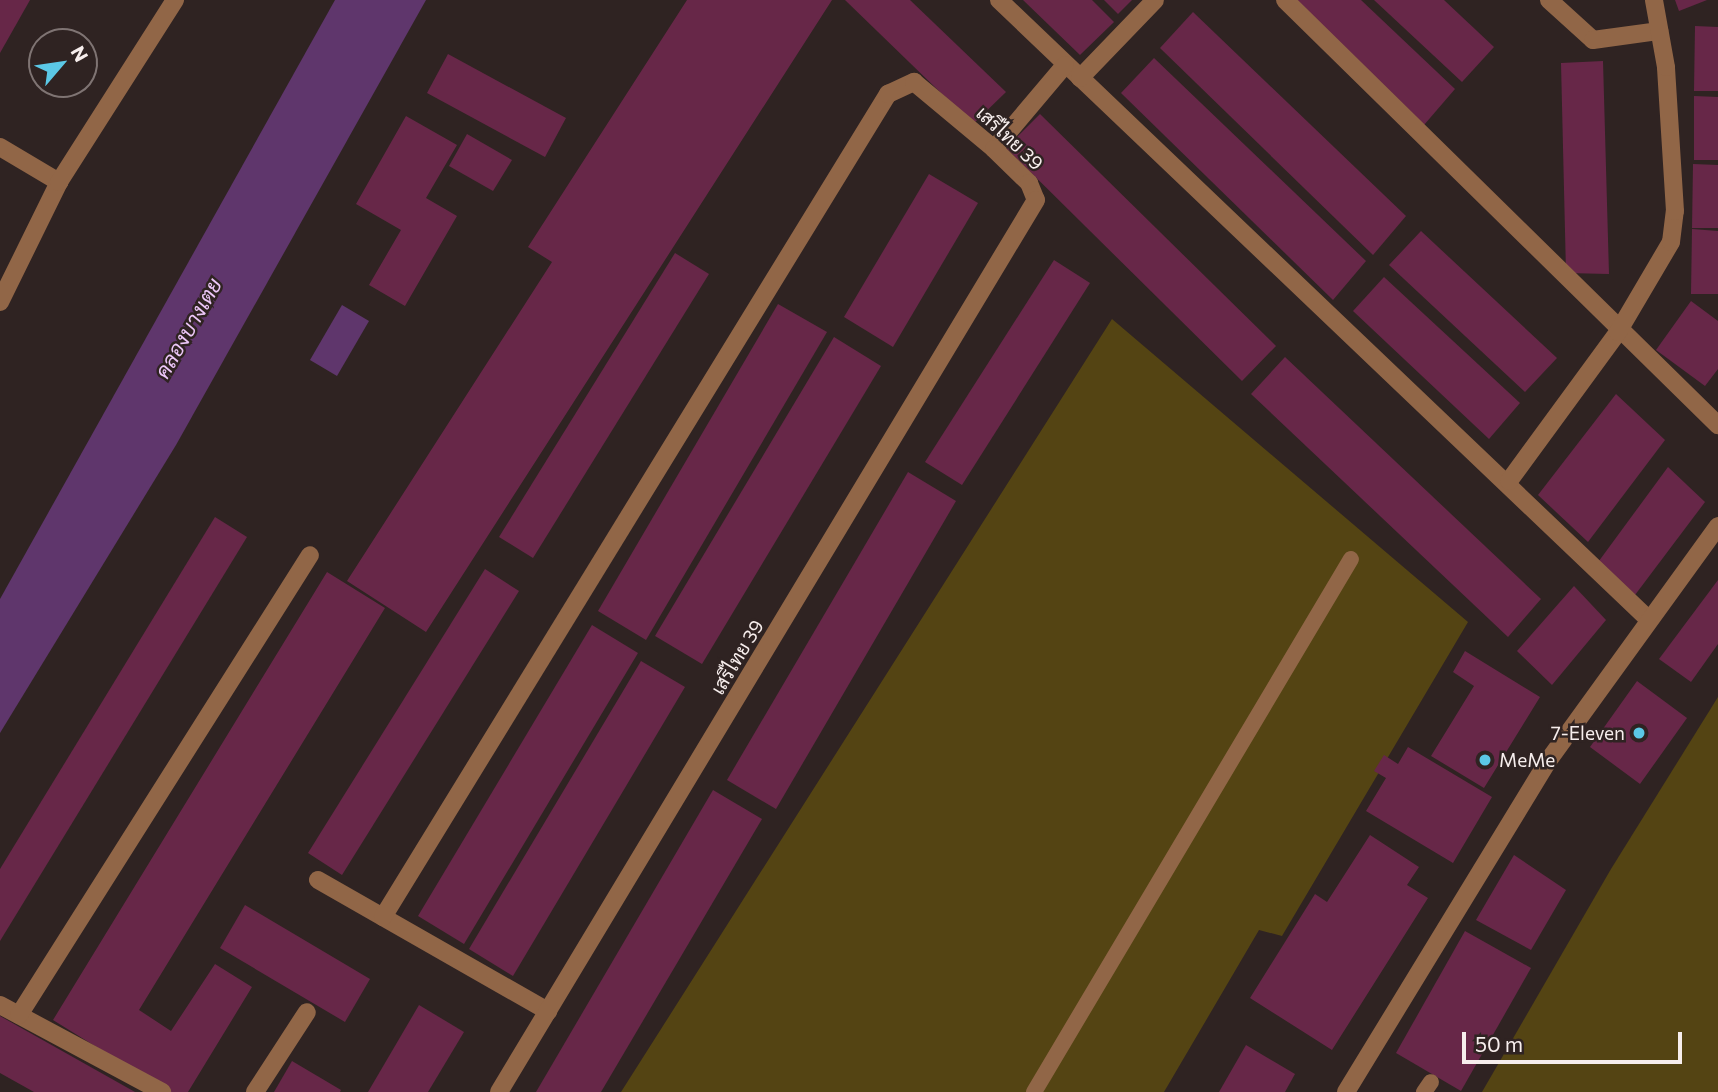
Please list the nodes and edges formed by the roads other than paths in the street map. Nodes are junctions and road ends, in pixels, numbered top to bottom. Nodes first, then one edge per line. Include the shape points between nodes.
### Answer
1 (175, 0) edge
2 (999, 0) edge
3 (1155, 0) edge
4 (1285, 0) edge
5 (1549, 0) edge
6 (1654, 0) edge
7 (1659, 31) junction
8 (1065, 65) junction
9 (1080, 78) junction
10 (0, 147) edge
11 (994, 149) junction
12 (59, 182) junction
13 (0, 302) edge
14 (1618, 332) junction
15 (1718, 425) edge
16 (1508, 481) junction
17 (1718, 526) edge
18 (310, 555) dead end
19 (1351, 559) dead end
20 (1648, 619) junction
21 (318, 880) dead end
22 (383, 917) junction
23 (0, 1005) edge
24 (548, 1011) junction
25 (307, 1012) dead end
26 (19, 1015) junction
27 (162, 1092) edge
28 (255, 1092) edge
29 (499, 1092) edge
30 (1034, 1092) edge
31 (1346, 1092) edge

1 - 12 street
2 - 8 street
3 - 9 street
4 - 14 street
5 - 7 street via 1593,40
6 - 7 street
7 - 14 street via 1675,211 1671,242
8 - 9 street
8 - 11 street
9 - 16 street
10 - 12 street
11 - 22 street, เสรีไทย 39 via 914,82 888,94
11 - 24 street, เสรีไทย 39 via 1029,183 1036,200
12 - 13 street
14 - 15 street
14 - 16 street
16 - 20 street
17 - 20 street
18 - 26 street
19 - 30 lane
20 - 31 street via 1548,761
21 - 22 street
22 - 24 street
23 - 26 street
24 - 29 street, เสรีไทย 39
25 - 28 street
26 - 27 street

